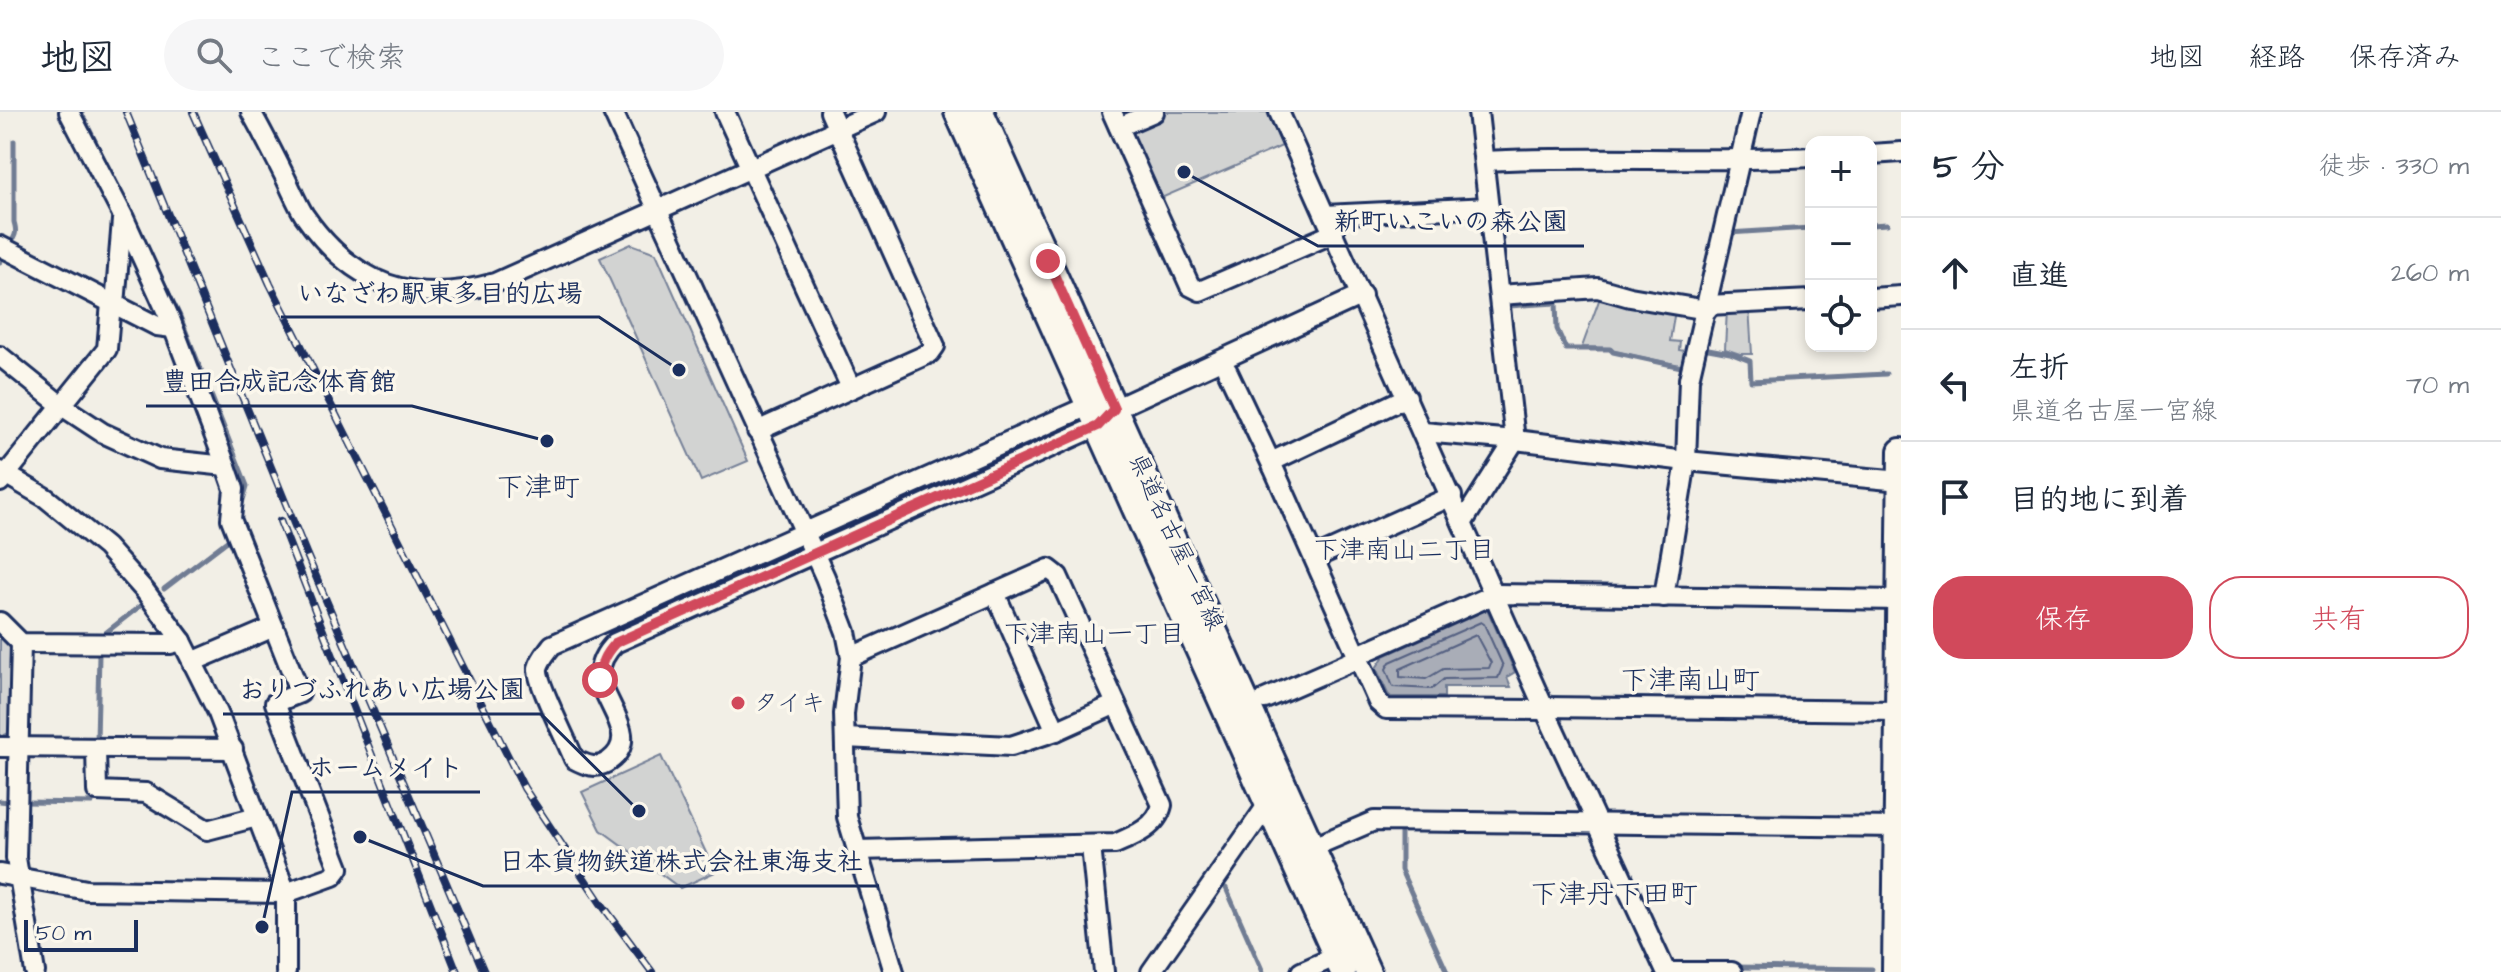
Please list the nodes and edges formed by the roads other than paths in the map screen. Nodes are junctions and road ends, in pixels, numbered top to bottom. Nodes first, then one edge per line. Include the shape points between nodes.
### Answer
1 (69, 112) edge
2 (251, 112) edge
3 (613, 112) edge
4 (725, 112) edge
5 (876, 112) edge
6 (957, 112) edge
7 (981, 112) edge
8 (1154, 112) edge
9 (1279, 112) edge
10 (1478, 112) edge
11 (1751, 112) edge
12 (1116, 120) edge
13 (834, 121) edge
14 (1901, 152) edge
15 (1877, 154) edge
16 (1805, 157) edge
17 (1484, 161) junction
18 (1739, 161) junction
19 (751, 169) junction
20 (1489, 207) junction
21 (658, 211) junction
22 (1325, 215) junction
23 (123, 216) junction
24 (1334, 233) junction
25 (0, 246) edge
26 (1362, 295) junction
27 (1499, 295) junction
28 (1901, 296) edge
29 (1877, 298) edge
30 (1805, 300) edge
31 (113, 304) junction
32 (1707, 308) junction
33 (173, 328) junction
34 (0, 356) edge
35 (1227, 370) dead end
36 (851, 388) junction
37 (1407, 397) junction
38 (62, 406) junction
39 (1100, 414) junction
40 (757, 431) junction
41 (1423, 432) junction
42 (1515, 440) junction
43 (1901, 451) edge
44 (1686, 461) junction
45 (226, 466) junction
46 (1273, 467) junction
47 (2, 476) edge
48 (1900, 481) edge
49 (1452, 496) junction
50 (1463, 522) junction
51 (803, 533) junction
52 (813, 554) junction
53 (1316, 557) junction
54 (995, 593) junction
55 (1495, 594) junction
56 (1664, 597) junction
57 (1899, 600) edge
58 (0, 622) edge
59 (274, 627) junction
60 (182, 641) junction
61 (21, 643) junction
62 (1359, 656) junction
63 (851, 657) junction
64 (192, 662) junction
65 (1265, 699) dead end
66 (1116, 704) junction
67 (1544, 709) junction
68 (1899, 711) edge
69 (1056, 731) junction
70 (845, 738) junction
71 (9, 747) edge
72 (96, 748) junction
73 (233, 749) junction
74 (1268, 804) junction
75 (257, 817) junction
76 (1599, 825) junction
77 (1898, 827) edge
78 (1091, 846) junction
79 (1313, 847) junction
80 (857, 850) junction
81 (0, 874) edge
82 (19, 877) junction
83 (286, 893) junction
84 (1340, 964) edge
85 (35, 972) edge
86 (286, 972) edge
87 (894, 972) edge
88 (1104, 972) edge
89 (1151, 972) edge
90 (1301, 972) edge
91 (1368, 972) edge
92 (1666, 972) edge
93 (1673, 972) edge
94 (1732, 972) edge
95 (1895, 972) edge

1 - 23 street
2 - 21 street via 303,214 324,240 361,273 404,290 449,293 495,283
3 - 21 street
4 - 19 street
5 - 13 street
6 - 39 main road, 県道名古屋一宮線
7 - 39 main road, 県道名古屋一宮線
8 - 12 street
9 - 22 street
10 - 17 street
11 - 18 street
12 - 24 street via 1190,286 1200,291
13 - 19 street
13 - 36 street via 935,346 930,353
14 - 15 street
16 - 18 street
17 - 18 street
17 - 20 street
18 - 32 street
19 - 21 street
19 - 36 street
20 - 22 street
20 - 27 street
21 - 40 street
22 - 24 street
23 - 31 street
23 - 33 street
24 - 26 street
25 - 31 street
26 - 37 street
26 - 39 street
27 - 32 street via 1598,288
27 - 42 street
28 - 29 street
30 - 32 street
31 - 33 street via 157,326
31 - 38 street via 107,349
32 - 44 street via 1689,379
33 - 45 street
34 - 38 street
35 - 46 street
36 - 40 street
37 - 41 street
37 - 46 street via 1275,460
38 - 45 street via 103,433 160,459
38 - 47 street
39 - 51 street
39 - 52 street
39 - 74 main road, 県道名古屋一宮線
39 - 79 main road, 県道名古屋一宮線
40 - 51 street
41 - 42 street
41 - 49 street
42 - 44 street
42 - 50 street
43 - 48 main road
44 - 48 street
44 - 56 street
45 - 59 street via 234,489 231,519
46 - 53 street
47 - 60 street via 46,498 106,547
48 - 57 main road
49 - 50 street
49 - 53 street
50 - 55 street
51 - 52 street
51 - 52 street via 552,645 538,668 539,683 574,759 589,766 605,765 623,741 600,680 605,654 615,643
52 - 63 street
53 - 62 street
54 - 63 street
54 - 66 street via 1049,569 1058,576
54 - 69 street
55 - 56 street
55 - 62 street
55 - 67 street
56 - 57 street
57 - 68 main road
58 - 61 street
59 - 64 street
59 - 83 street via 300,693 275,703 339,868 333,876
60 - 61 street
60 - 64 street
61 - 71 street
62 - 65 street
62 - 67 street via 1386,709
63 - 70 street
64 - 73 street
66 - 69 street
66 - 78 street via 1162,805 1160,816 1138,835
67 - 68 street
67 - 76 street
68 - 77 main road
69 - 70 street via 1011,746
70 - 80 street via 847,817
71 - 72 street
71 - 82 street
72 - 73 street
72 - 75 street via 97,791 146,793 207,830
73 - 75 street
74 - 84 main road, 県道名古屋一宮線
74 - 89 street
75 - 83 street
76 - 77 street
76 - 79 street via 1374,821
76 - 92 street
77 - 95 main road
78 - 80 street
78 - 88 street
79 - 91 main road, 県道名古屋一宮線
80 - 87 street
81 - 82 street
82 - 83 street via 87,890
82 - 85 street
83 - 86 street
84 - 90 street
93 - 94 street

